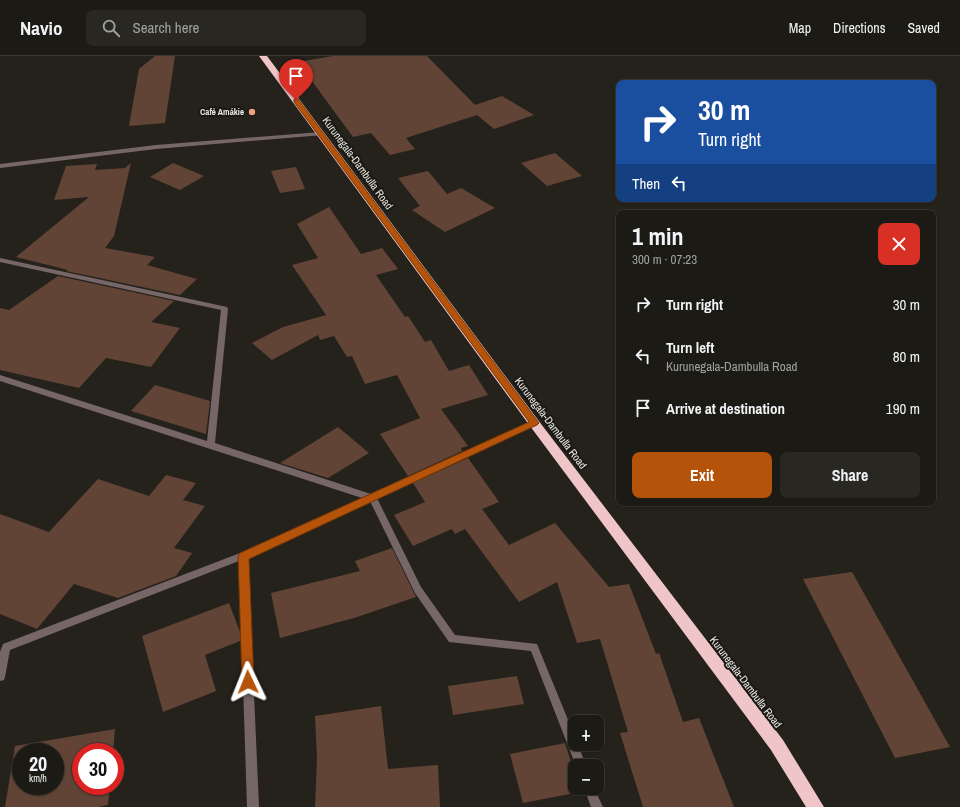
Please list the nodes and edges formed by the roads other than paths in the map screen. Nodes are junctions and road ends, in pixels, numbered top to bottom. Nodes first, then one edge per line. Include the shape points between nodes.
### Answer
1 (263, 56) edge
2 (321, 134) junction
3 (0, 166) edge
4 (0, 260) edge
5 (0, 378) edge
6 (534, 423) junction
7 (211, 445) junction
8 (373, 498) junction
9 (243, 556) junction
10 (0, 677) edge
11 (578, 759) edge
12 (593, 795) edge
13 (253, 807) edge
14 (597, 807) edge
15 (816, 807) edge

1 - 2 highway, Kurunegala-Dambulla Road
2 - 3 street via 156,147
2 - 6 highway, Kurunegala-Dambulla Road
4 - 7 street via 225,309
5 - 7 street
6 - 8 street
6 - 15 highway, Kurunegala-Dambulla Road via 777,745
7 - 8 street
8 - 9 street
8 - 11 street via 418,590 452,639 534,646
9 - 10 street via 6,647
9 - 13 street
12 - 14 street

